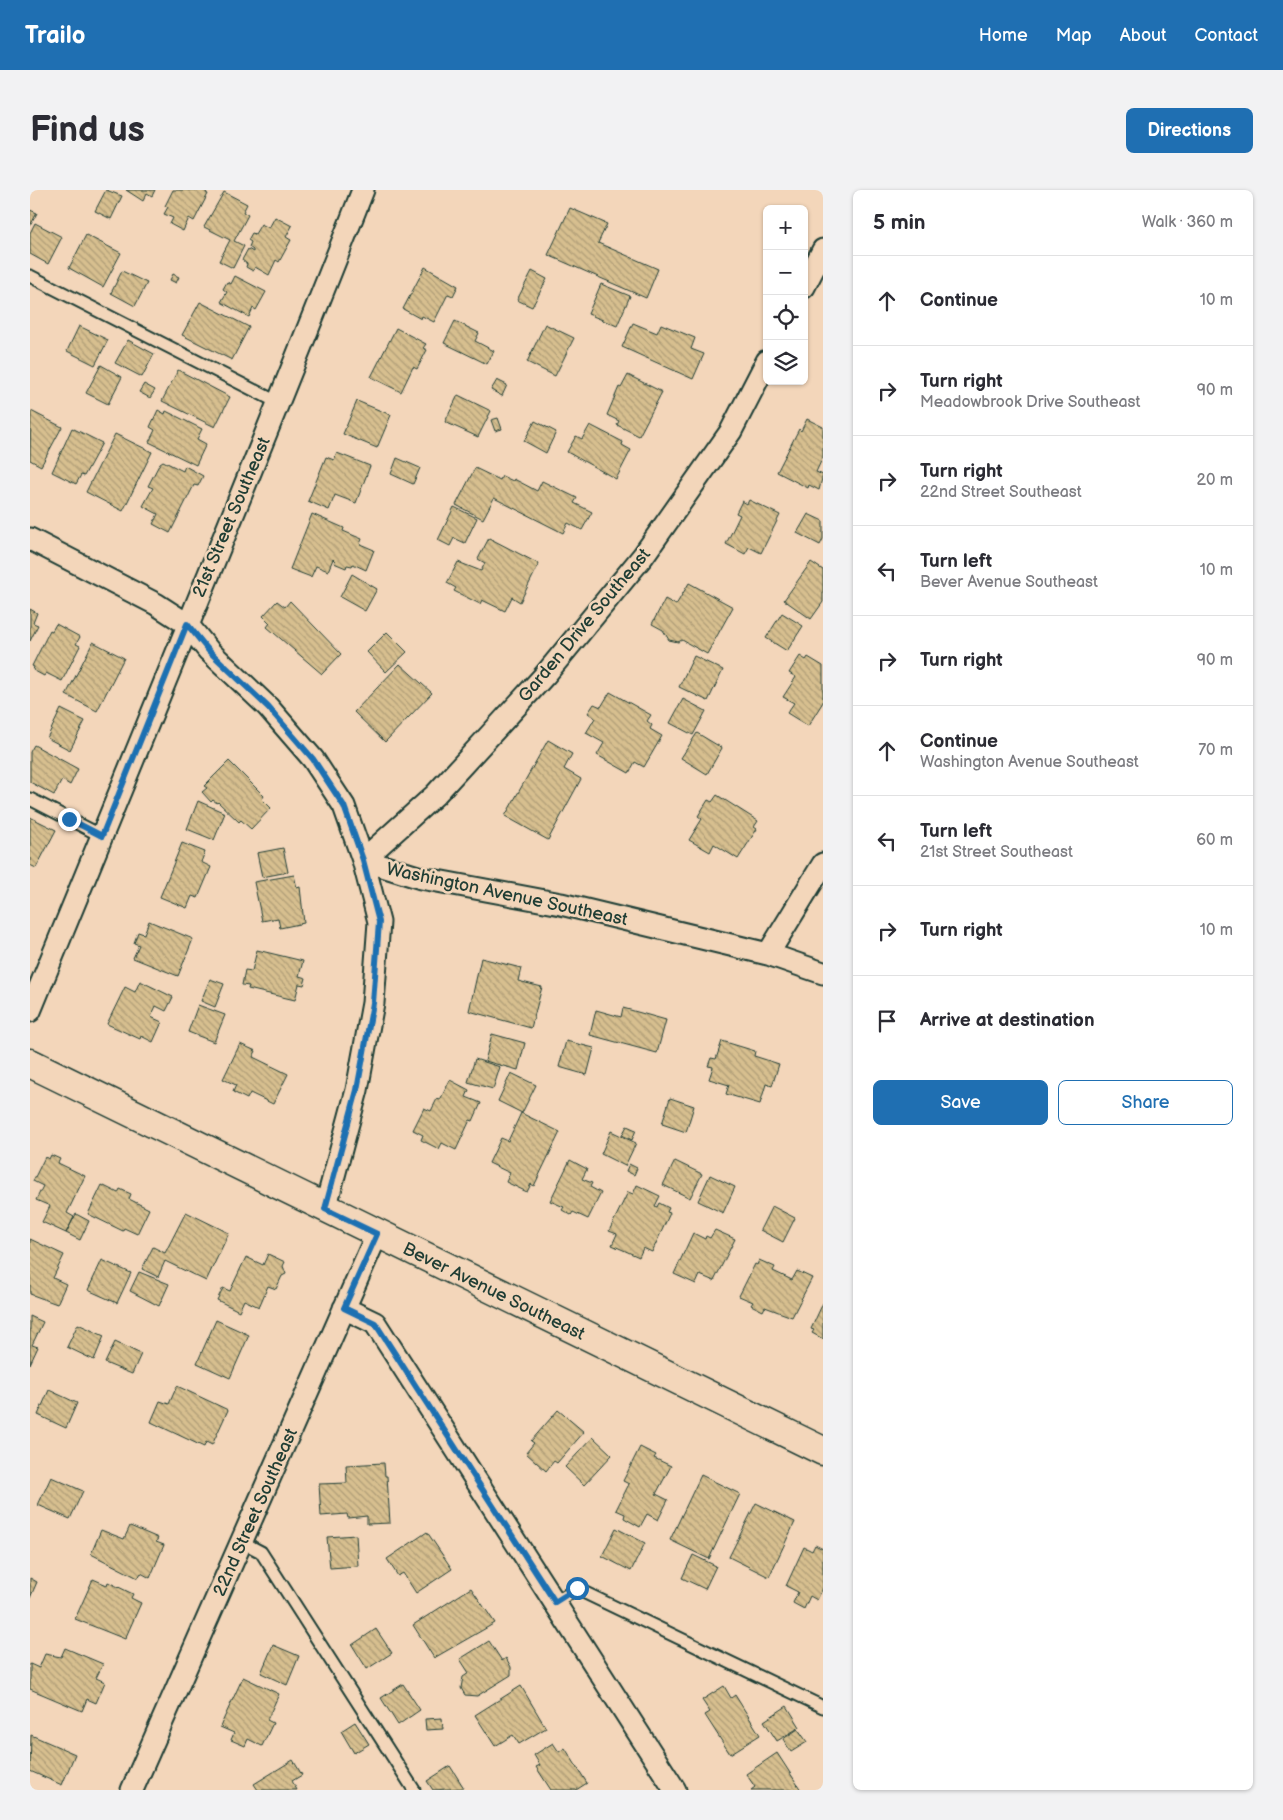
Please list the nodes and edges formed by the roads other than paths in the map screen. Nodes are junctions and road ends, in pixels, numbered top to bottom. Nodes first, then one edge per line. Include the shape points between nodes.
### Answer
1 (363, 190) edge
2 (823, 250) edge
3 (30, 276) edge
4 (808, 279) edge
5 (763, 369) edge
6 (279, 403) junction
7 (30, 539) edge
8 (187, 624) junction
9 (30, 799) edge
10 (102, 836) junction
11 (363, 860) junction
12 (823, 864) edge
13 (768, 954) junction
14 (823, 973) edge
15 (30, 1011) edge
16 (30, 1063) edge
17 (325, 1209) junction
18 (377, 1234) junction
19 (344, 1308) junction
20 (823, 1451) edge
21 (242, 1542) junction
22 (555, 1602) junction
23 (823, 1707) edge
24 (134, 1789) edge
25 (414, 1790) edge
26 (675, 1790) edge

1 - 6 street, 21st Street Southeast
2 - 4 street
3 - 6 lane
5 - 11 street, Garden Drive Southeast via 731,431 643,556 545,675 435,796
6 - 8 street, 21st Street Southeast
7 - 8 street, Washington Avenue Southeast via 156,604
8 - 10 street, 21st Street Southeast
8 - 11 street, Washington Avenue Southeast via 209,651 268,707 313,759 344,806
9 - 10 lane
10 - 15 street, 21st Street Southeast
11 - 13 street, Washington Avenue Southeast via 421,878 561,904
11 - 17 street via 379,922 373,1003 357,1090
12 - 13 street
13 - 14 street, Washington Avenue Southeast
16 - 17 street, Bever Avenue Southeast
17 - 18 street, Bever Avenue Southeast
18 - 19 street, 22nd Street Southeast
18 - 20 street, Bever Avenue Southeast
19 - 21 street, 22nd Street Southeast
19 - 22 street via 375,1323
21 - 24 street, 22nd Street Southeast
21 - 25 lane via 261,1552
22 - 23 lane via 577,1588
22 - 26 street

